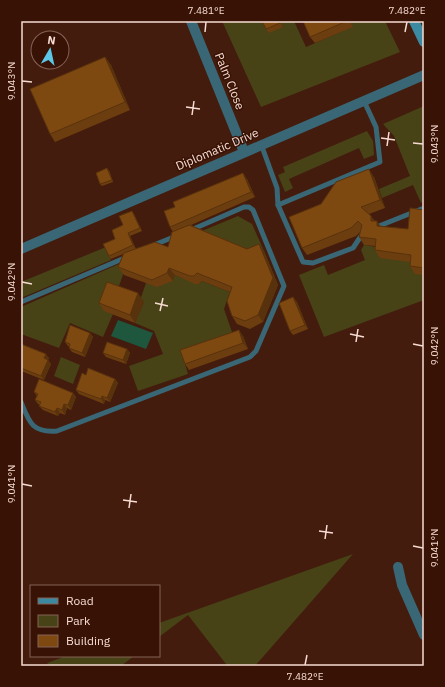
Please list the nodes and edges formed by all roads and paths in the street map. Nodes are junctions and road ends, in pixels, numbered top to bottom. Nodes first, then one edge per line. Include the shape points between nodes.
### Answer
1 (191, 21) edge
2 (414, 21) edge
3 (424, 42) edge
4 (424, 75) edge
5 (364, 101) junction
6 (261, 144) junction
7 (244, 152) junction
8 (278, 205) junction
9 (424, 208) edge
10 (379, 226) edge
11 (186, 232) edge
12 (363, 233) edge
13 (179, 235) edge
14 (150, 247) edge
15 (21, 249) edge
16 (136, 253) edge
17 (21, 302) edge
18 (21, 402) edge
19 (398, 567) dead end
20 (424, 635) edge

1 - 7 street, Palm Close
2 - 3 main road
4 - 5 street, Diplomatic Drive
5 - 6 street, Diplomatic Drive
5 - 8 lane via 376,127 380,162
6 - 7 street, Diplomatic Drive
6 - 8 lane via 277,188
7 - 15 street, Diplomatic Drive
8 - 12 lane via 303,262 313,263 353,248
9 - 10 lane
11 - 18 lane via 244,207 252,210 284,286 256,351 250,357 57,431 49,432 34,427 28,420
13 - 14 lane
16 - 17 lane
19 - 20 street via 402,585

